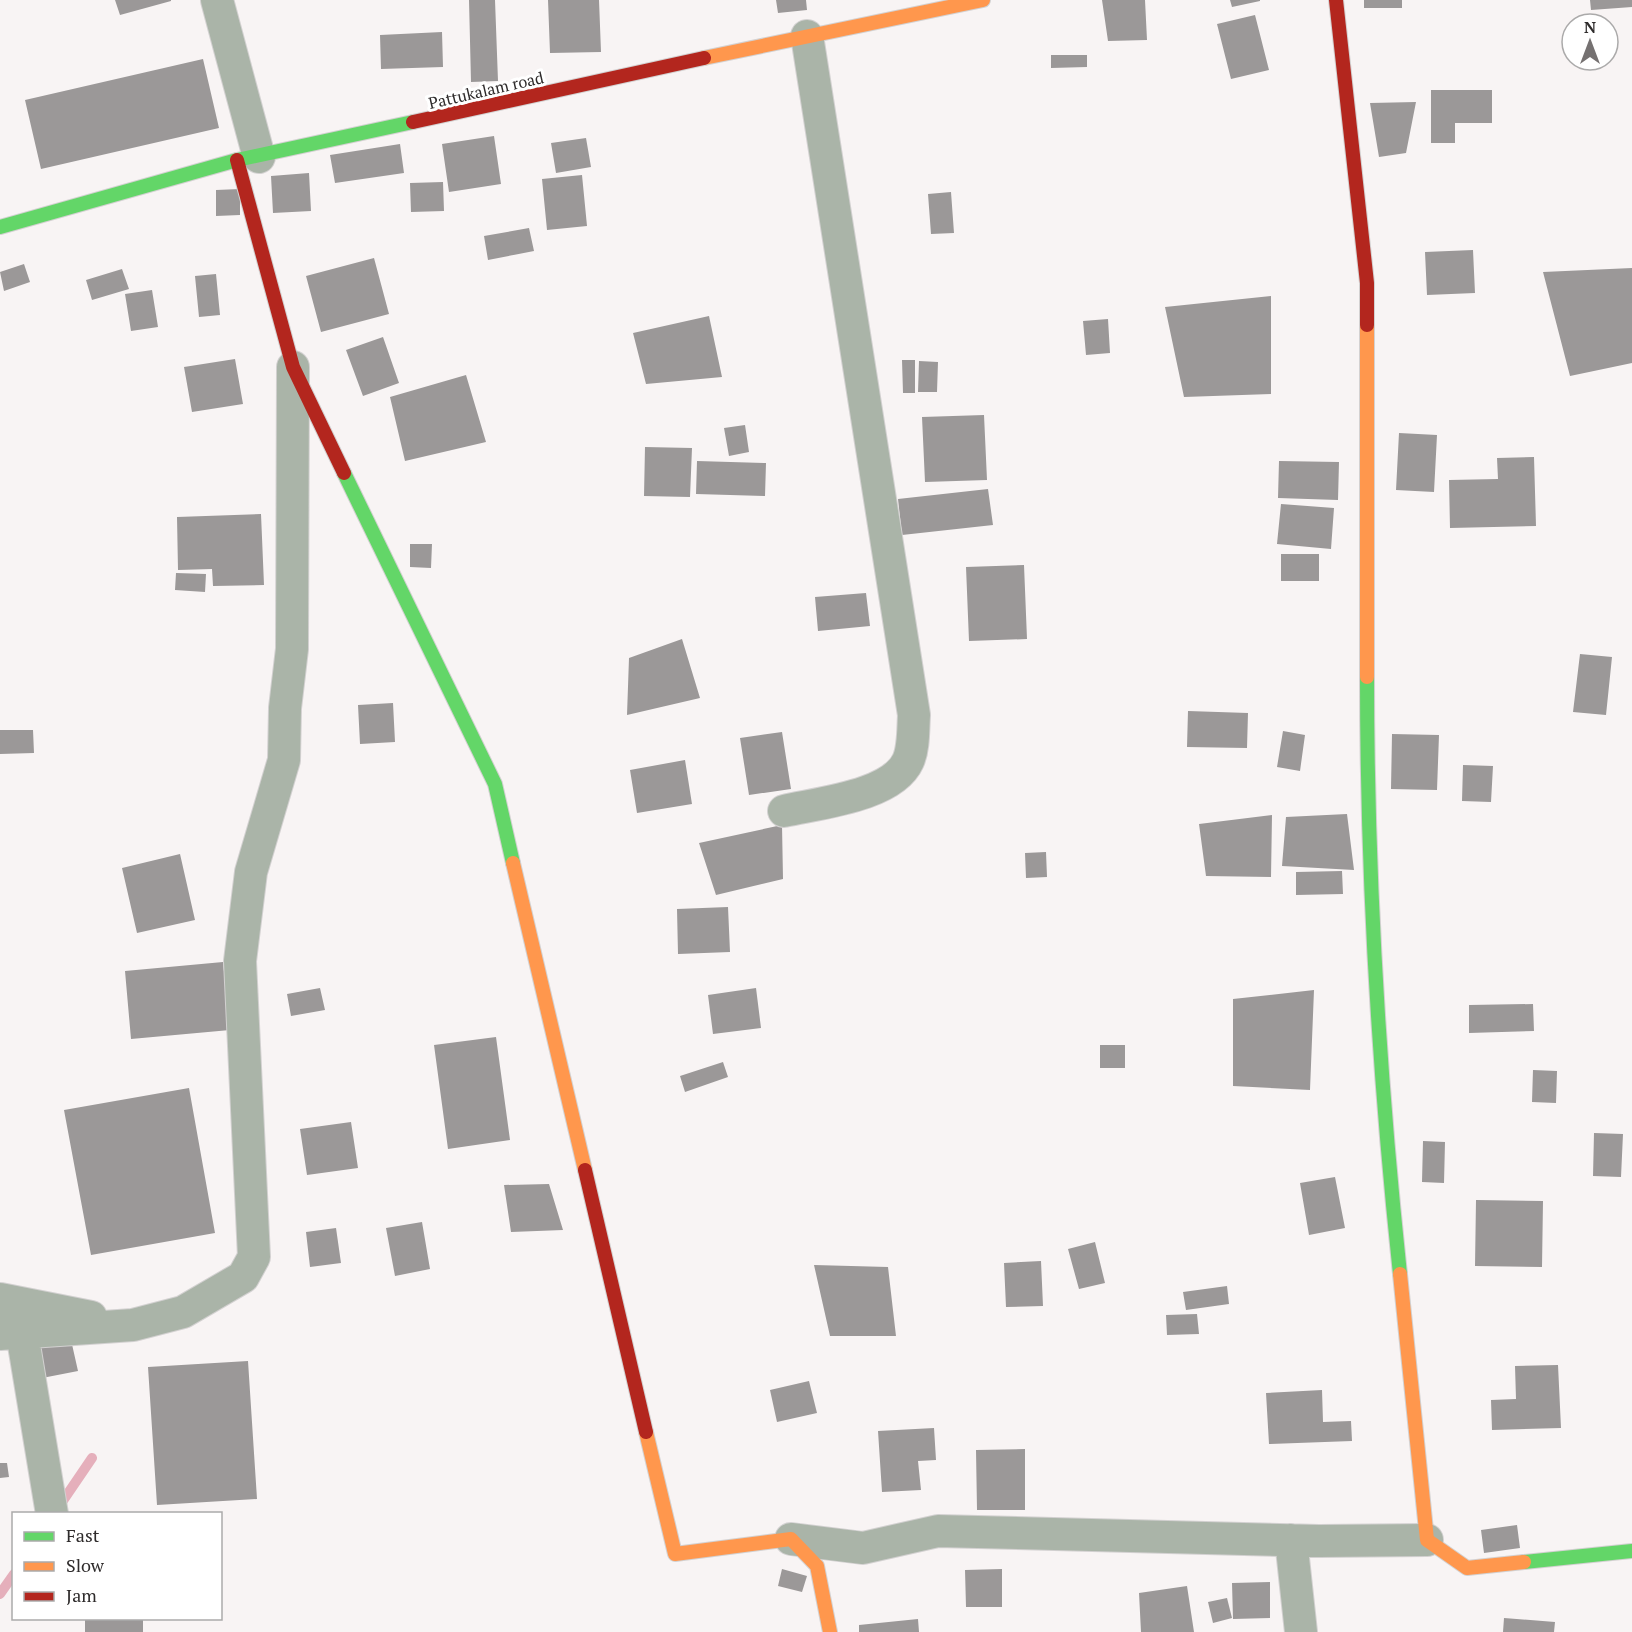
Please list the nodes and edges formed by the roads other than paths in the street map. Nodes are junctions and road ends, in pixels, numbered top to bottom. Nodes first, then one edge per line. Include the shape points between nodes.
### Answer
1 (217, 0) edge
2 (983, 0) edge
3 (1336, 0) edge
4 (807, 36) junction
5 (248, 159) junction
6 (0, 227) edge
7 (293, 367) junction
8 (784, 811) dead end
9 (5, 1300) edge
10 (133, 1325) junction
11 (11, 1333) edge
12 (52, 1512) edge
13 (791, 1539) junction
14 (1291, 1540) junction
15 (1426, 1540) junction
16 (1632, 1551) edge
17 (830, 1632) edge
18 (1301, 1632) edge

1 - 5 street
2 - 4 street, Pattukalam road
3 - 15 street via 1367,283 1367,806 1387,1139
4 - 5 street, Pattukalam road
4 - 8 street via 914,715 909,759 900,775 881,787
5 - 6 street, Pattukalam road
5 - 7 street
7 - 10 street via 292,649 284,760 251,872 240,961 254,1257 243,1277 183,1312
7 - 13 street via 495,784 675,1554
9 - 10 street
9 - 11 street
10 - 11 street
11 - 12 street
13 - 14 street via 862,1548 938,1532
13 - 17 street via 818,1566
14 - 15 street
14 - 18 street
15 - 16 street via 1467,1568

